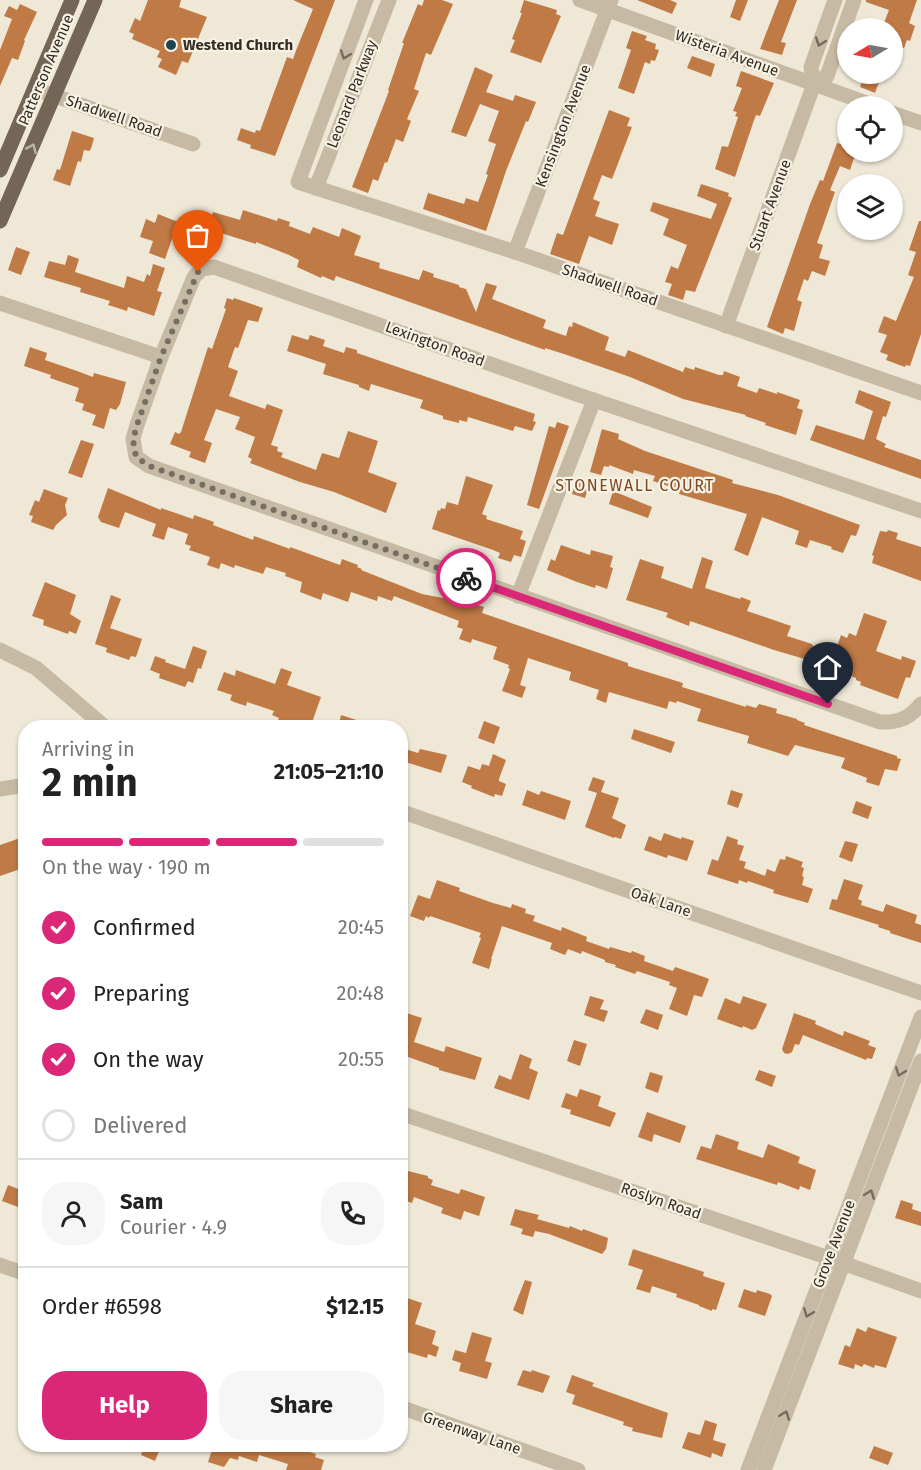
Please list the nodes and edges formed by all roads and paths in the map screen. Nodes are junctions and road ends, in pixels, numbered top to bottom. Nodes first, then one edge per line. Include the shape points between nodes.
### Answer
1 (72, 0) edge
2 (95, 0) edge
3 (366, 0) edge
4 (389, 0) edge
5 (580, 0) edge
6 (835, 0) edge
7 (854, 0) edge
8 (609, 5) edge
9 (814, 84) junction
10 (35, 89) junction
11 (55, 96) junction
12 (847, 96) edge
13 (903, 117) edge
14 (921, 123) edge
15 (193, 144) dead end
16 (1, 167) edge
17 (21, 174) junction
18 (298, 182) joint
19 (316, 188) junction
20 (0, 221) edge
21 (515, 252) junction
22 (0, 303) edge
23 (726, 326) junction
24 (161, 357) junction
25 (921, 393) edge
26 (594, 399) junction
27 (921, 512) edge
28 (518, 596) junction
29 (0, 650) edge
30 (921, 704) edge
31 (97, 720) edge
32 (18, 786) edge
33 (0, 789) edge
34 (408, 814) edge
35 (921, 993) edge
36 (921, 1017) edge
37 (921, 1061) edge
38 (408, 1116) edge
39 (836, 1260) junction
40 (0, 1265) edge
41 (18, 1271) edge
42 (921, 1291) edge
43 (408, 1410) edge
44 (578, 1470) edge
45 (748, 1470) edge
46 (764, 1470) edge

1 - 10 main road, Patterson Avenue
2 - 11 main road, Patterson Avenue
3 -> 18 street, Leonard Parkway
4 - 19 street, Leonard Parkway
5 - 8 street, Wisteria Avenue
6 -> 9 street, Stuart Avenue via 811,67
7 - 9 street, Stuart Avenue via 827,76
8 - 9 street, Wisteria Avenue
8 - 21 street, Kensington Avenue
9 - 12 street, Wisteria Avenue
9 - 23 street, Stuart Avenue
10 - 11 street, Shadwell Road
10 - 16 main road, Patterson Avenue
11 - 15 street, Shadwell Road
17 -> 11 main road, Patterson Avenue
13 - 14 street
16 - 17 street
17 - 20 main road, Patterson Avenue
18 - 19 street, Shadwell Road
19 - 21 street, Shadwell Road
21 - 23 street, Shadwell Road
22 - 24 street
23 - 25 street, Shadwell Road
24 - 26 street, Lexington Road via 194,277 202,269 214,267
24 - 28 street, Lexington Road via 133,440 141,462
26 - 27 street, Lexington Road
26 - 28 street
28 - 30 street via 880,722 907,717
29 - 31 street via 36,668
32 - 33 street
34 - 35 street, Oak Lane
36 -> 39 street, Grove Avenue
39 -> 37 street, Grove Avenue
38 - 39 street, Roslyn Road
39 - 42 street, Roslyn Road
39 -> 45 street, Grove Avenue
46 -> 39 street, Grove Avenue
40 - 41 street
43 - 44 street, Greenway Lane

